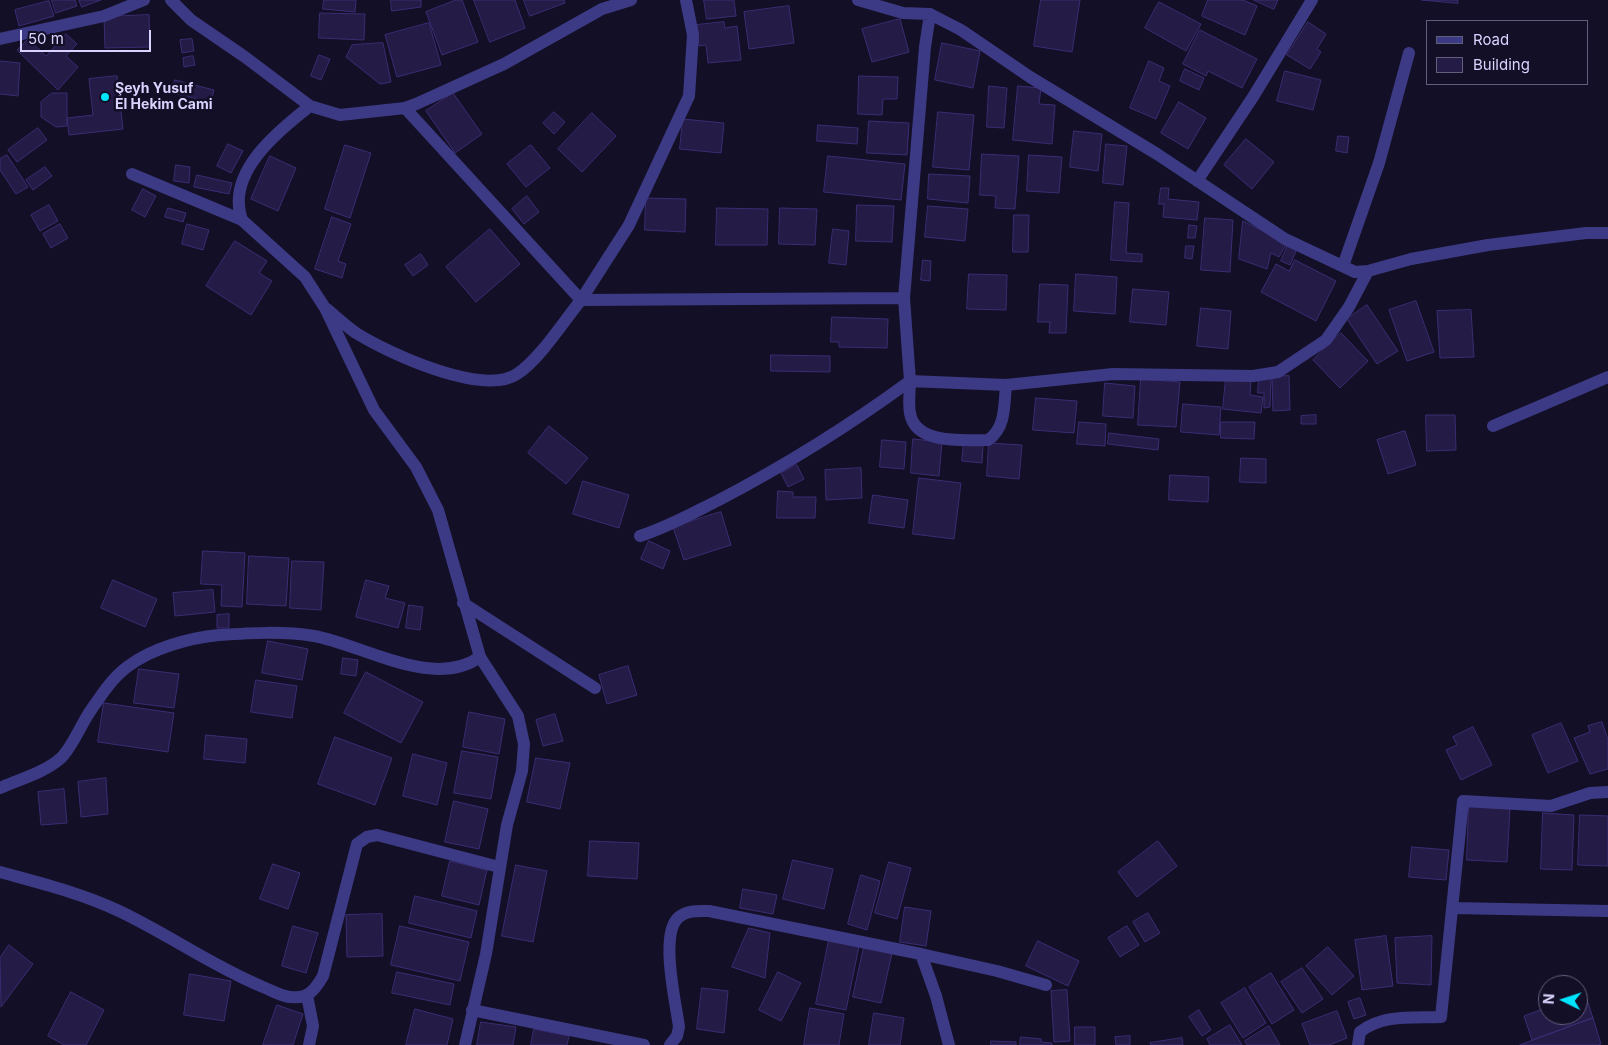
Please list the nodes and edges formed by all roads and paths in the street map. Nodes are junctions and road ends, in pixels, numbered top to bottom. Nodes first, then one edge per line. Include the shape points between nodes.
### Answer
1 (144, 0) edge
2 (171, 0) edge
3 (631, 0) edge
4 (686, 0) edge
5 (858, 0) edge
6 (1312, 0) edge
7 (930, 14) junction
8 (0, 39) edge
9 (1409, 53) dead end
10 (310, 106) junction
11 (405, 108) junction
12 (132, 174) dead end
13 (1197, 181) junction
14 (242, 220) junction
15 (1608, 233) edge
16 (1343, 266) junction
17 (1368, 271) junction
18 (904, 298) junction
19 (582, 300) junction
20 (325, 308) junction
21 (1608, 377) edge
22 (910, 381) junction
23 (1006, 385) junction
24 (1493, 426) dead end
25 (640, 536) dead end
26 (463, 604) junction
27 (480, 657) junction
28 (595, 688) dead end
29 (0, 788) edge
30 (1608, 792) edge
31 (499, 867) junction
32 (0, 872) edge
33 (1452, 908) junction
34 (1608, 911) edge
35 (920, 954) junction
36 (1046, 985) dead end
37 (307, 995) junction
38 (472, 1010) junction
39 (309, 1045) edge
40 (465, 1045) edge
41 (644, 1045) edge
42 (670, 1045) edge
43 (948, 1045) edge
44 (1358, 1045) edge

1 - 8 street via 104,16
2 - 10 street via 191,20
3 - 11 street via 602,9 504,64
4 - 19 street via 692,35 689,96 629,224
5 - 7 street via 903,13
6 - 13 street
7 - 13 street via 961,30
7 - 18 street
9 - 16 street via 1379,163
10 - 11 street via 340,115
10 - 14 street via 269,139 252,162 237,208
11 - 19 street
12 - 14 street
13 - 16 street via 1285,239
14 - 20 street via 305,277
15 - 17 street via 1488,245 1411,259
16 - 17 street via 1355,272
17 - 23 street via 1349,308 1326,340 1278,372 1253,376 1113,374
18 - 19 street
18 - 22 street
19 - 20 street via 529,364 515,376 492,382 465,378 414,363 356,333
20 - 26 street via 374,410 416,467 438,510
21 - 24 street
22 - 23 street
22 - 23 street via 910,414 920,431 964,440 988,440 994,436 1003,420
22 - 25 street via 868,412 755,481 662,529
26 - 27 street
26 - 28 street
27 - 29 street via 470,664 432,669 345,643 284,633 217,635 184,642 156,650 127,667 104,691 62,757 46,769
27 - 31 street via 518,716 524,744 522,771
30 - 33 street via 1551,806 1463,801
31 - 37 street via 382,836 367,837 357,844 323,976
31 - 38 street via 486,954
32 - 37 street via 47,884 118,910 229,973 289,997
33 - 34 street
33 - 44 street via 1441,1017 1371,1023 1360,1032
35 - 36 street
35 - 42 street via 709,911 692,911 679,917 671,928 669,944 679,1027
35 - 43 street via 936,996
37 - 39 street via 313,1026
38 - 40 street
38 - 41 street

